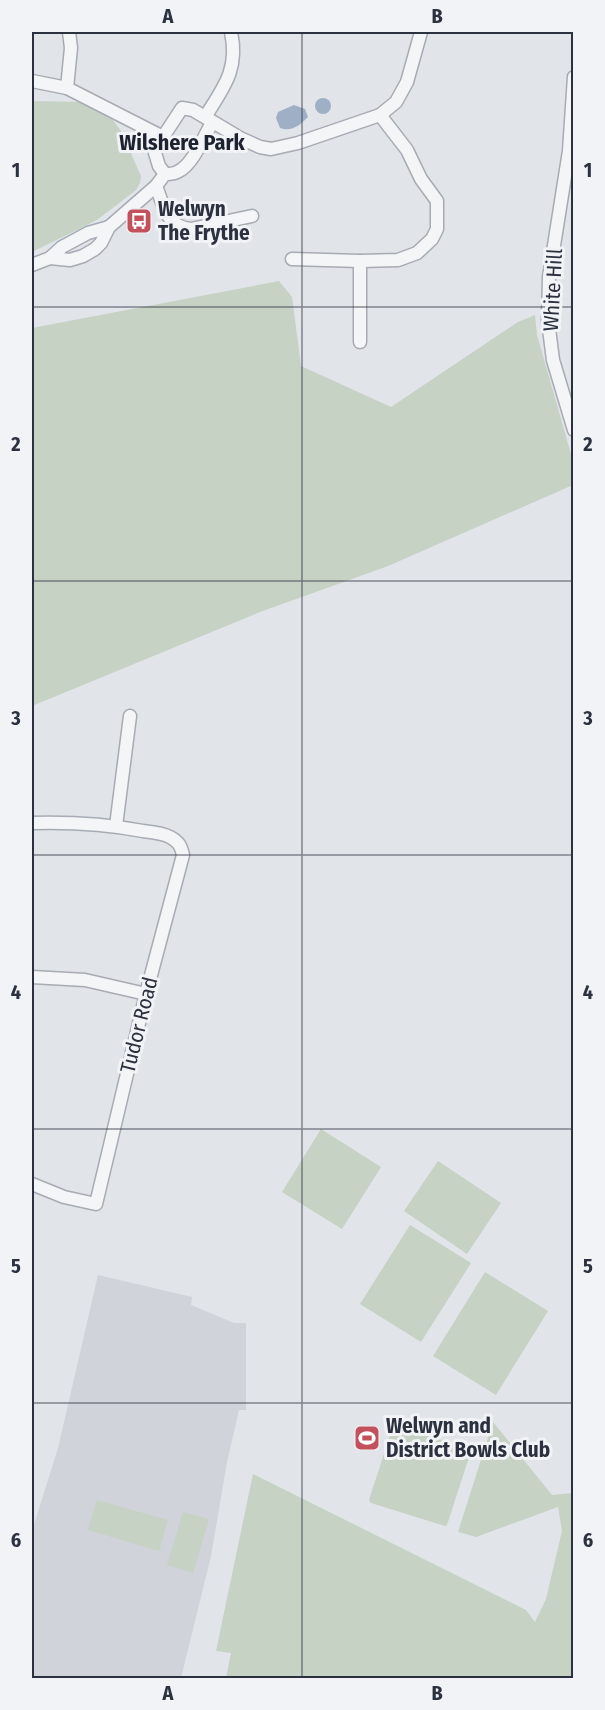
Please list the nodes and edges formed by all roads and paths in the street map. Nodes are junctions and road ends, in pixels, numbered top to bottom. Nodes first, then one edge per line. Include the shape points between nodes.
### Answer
1 (69, 32) edge
2 (231, 32) edge
3 (421, 32) edge
4 (573, 77) edge
5 (32, 81) edge
6 (67, 88) junction
7 (380, 115) junction
8 (208, 120) junction
9 (163, 137) junction
10 (165, 174) junction
11 (156, 186) junction
12 (252, 216) dead end
13 (110, 227) junction
14 (50, 258) junction
15 (292, 259) dead end
16 (360, 261) junction
17 (32, 266) edge
18 (360, 342) dead end
19 (573, 430) edge
20 (130, 716) dead end
21 (32, 823) edge
22 (116, 826) junction
23 (32, 977) edge
24 (146, 994) junction
25 (32, 1184) edge

1 - 6 street
2 - 8 street via 233,62
3 - 7 street via 407,82 396,102
4 - 19 street, White Hill via 569,151 549,277 548,321 553,360
5 - 6 street
6 - 9 street
7 - 8 street via 306,141 271,148 250,144
7 - 16 street via 407,150 437,201 437,229 426,246 408,257
8 - 9 street via 182,108
8 - 10 street via 188,164 174,174
9 - 10 street via 155,153
10 - 11 street
11 - 12 street via 169,219 182,228
11 - 13 street
13 - 14 street via 88,233
13 - 14 street via 101,243 83,256 70,260
14 - 17 street
15 - 16 street
16 - 18 street
20 - 22 street
21 - 22 street
22 - 24 street, Tudor Road via 169,836 181,846 183,855
23 - 24 street via 85,980
24 - 25 street, Tudor Road via 96,1204

